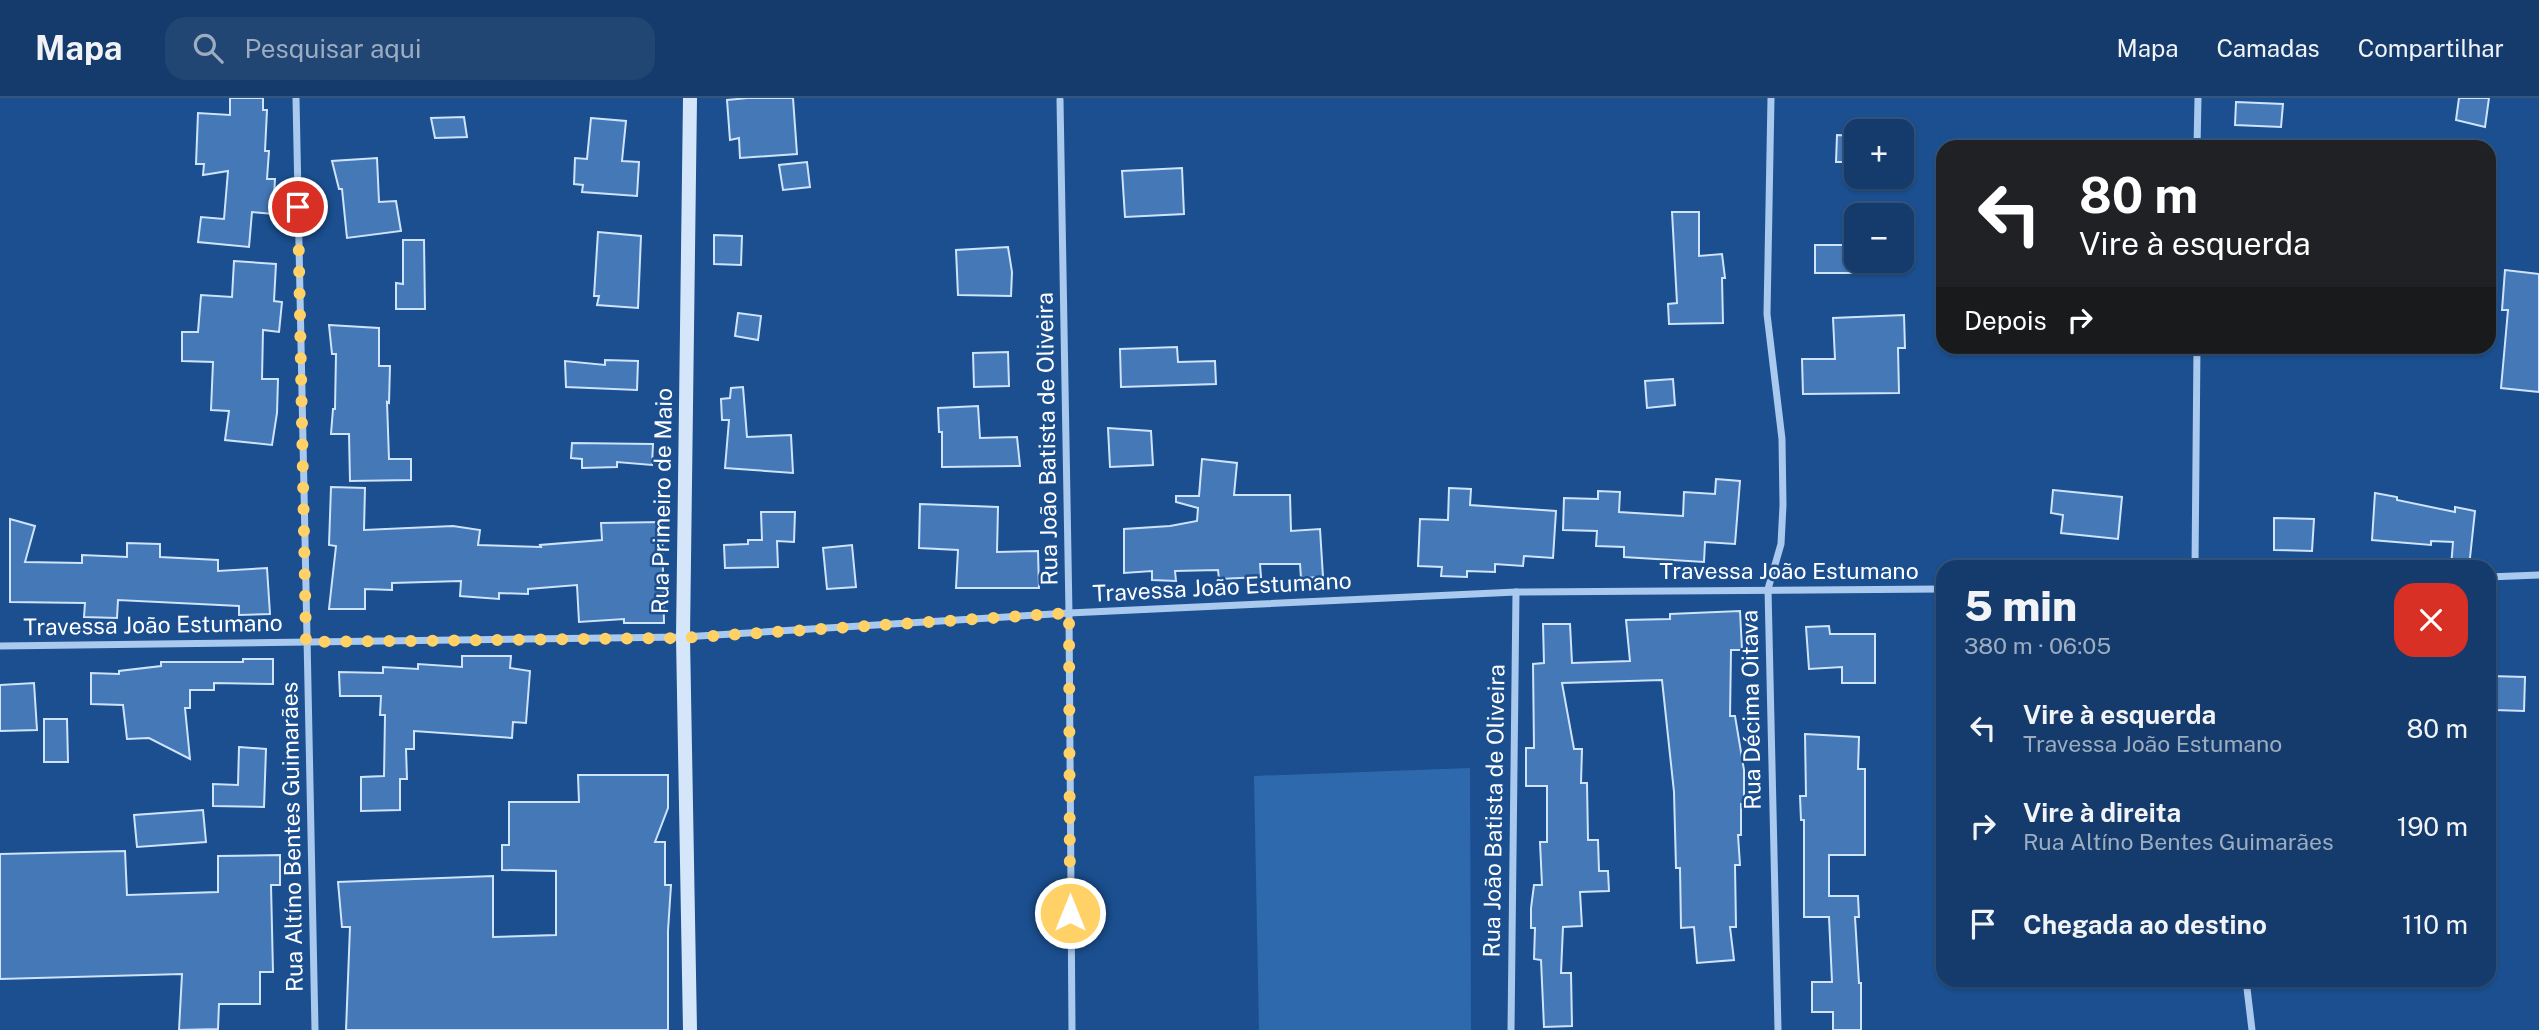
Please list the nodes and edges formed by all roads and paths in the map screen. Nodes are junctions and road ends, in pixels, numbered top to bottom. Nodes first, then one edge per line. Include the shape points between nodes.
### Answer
1 (296, 98) edge
2 (690, 98) edge
3 (1771, 98) edge
4 (2198, 98) edge
5 (1060, 100) dead end
6 (2197, 140) edge
7 (2197, 354) edge
8 (2196, 560) edge
9 (2539, 575) edge
10 (2496, 577) edge
11 (1768, 589) junction
12 (1936, 589) edge
13 (1516, 592) junction
14 (1069, 613) junction
15 (682, 638) junction
16 (306, 642) junction
17 (0, 646) edge
18 (2247, 987) edge
19 (316, 1030) edge
20 (690, 1030) edge
21 (1072, 1030) edge
22 (1511, 1030) edge
23 (1778, 1030) edge
24 (2252, 1030) edge

1 - 16 street, Rua Altíno Bentes Guimarães
2 - 15 street, Rua Primeiro de Maio
3 - 11 street, Rua Décima Oitava via 1767,314 1782,439 1783,505 1781,544
4 - 6 street
5 - 14 street, Rua João Batista de Oliveira
7 - 8 street
9 - 10 street
11 - 12 street, Travessa João Estumano
11 - 13 street, Travessa João Estumano
11 - 23 street, Rua Décima Oitava
13 - 14 street, Travessa João Estumano
13 - 22 street, Rua João Batista de Oliveira
14 - 15 street, Travessa João Estumano
14 - 21 street, Rua João Batista de Oliveira
15 - 16 street, Travessa João Estumano
15 - 20 street, Rua Primeiro de Maio
16 - 17 street, Travessa João Estumano
16 - 19 street, Rua Altíno Bentes Guimarães
18 - 24 street

